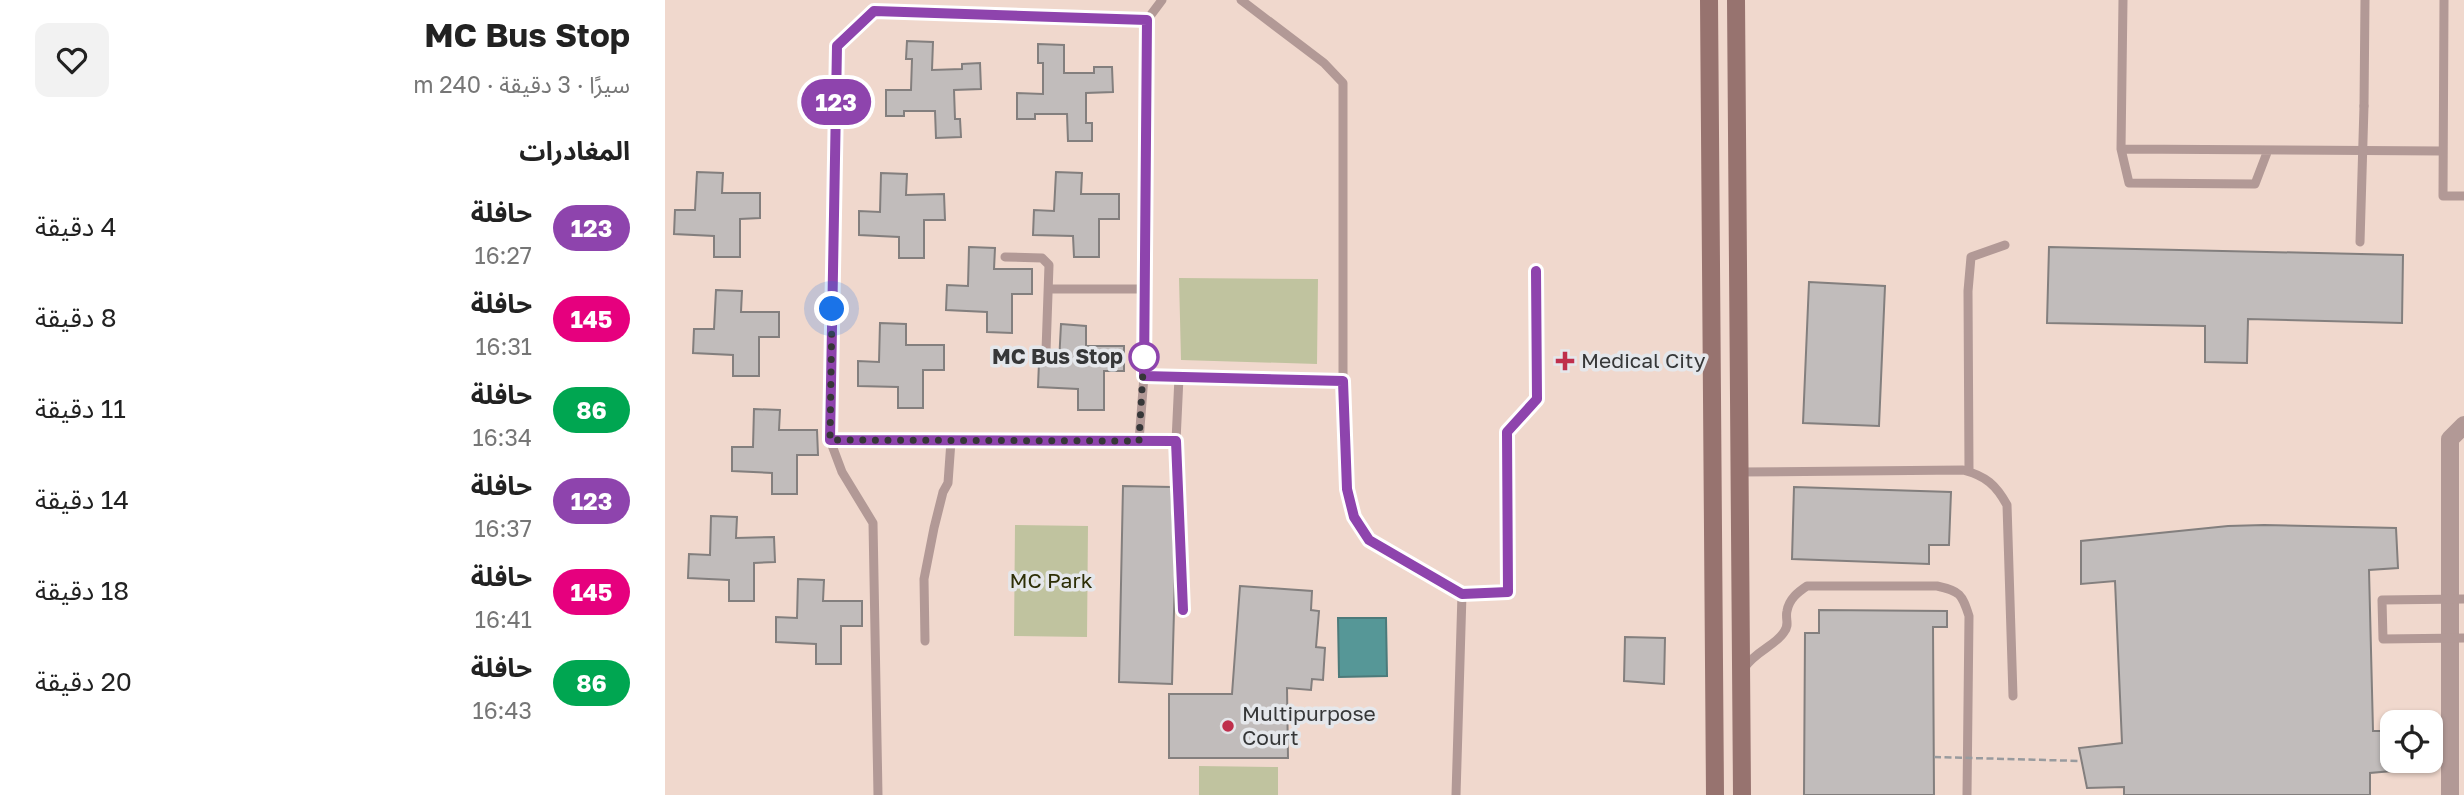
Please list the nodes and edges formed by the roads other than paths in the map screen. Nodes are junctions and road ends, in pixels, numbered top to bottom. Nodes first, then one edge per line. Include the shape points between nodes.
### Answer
1 (1162, 0) edge
2 (1241, 0) edge
3 (1709, 0) edge
4 (1736, 0) edge
5 (2123, 0) edge
6 (2365, 0) edge
7 (2444, 0) edge
8 (1147, 20) junction
9 (2121, 149) junction
10 (2268, 150) junction
11 (2442, 151) junction
12 (2464, 196) edge
13 (2360, 242) dead end
14 (2005, 245) dead end
15 (1005, 257) dead end
16 (1536, 271) dead end
17 (1049, 289) junction
18 (1145, 289) junction
19 (1046, 352) dead end
20 (1144, 376) junction
21 (1179, 377) junction
22 (1343, 381) junction
23 (2464, 425) edge
24 (830, 440) junction
25 (951, 441) junction
26 (1139, 441) junction
27 (1176, 441) junction
28 (1969, 471) junction
29 (1740, 472) junction
30 (1462, 594) junction
31 (2464, 599) edge
32 (1183, 610) dead end
33 (2464, 638) edge
34 (925, 641) dead end
35 (1741, 673) junction
36 (2013, 696) dead end
37 (879, 795) edge
38 (1456, 795) edge
39 (1715, 795) edge
40 (1742, 795) edge
41 (1967, 795) edge
42 (2450, 795) edge

1 - 8 lane
2 - 22 lane via 1324,63 1343,83
3 - 39 street
4 - 29 street
5 - 9 lane
6 - 13 lane, bridge
7 - 11 lane
8 - 18 lane
8 - 24 lane via 874,11 837,46
9 - 10 lane
9 - 10 lane via 2129,183 2255,184
10 - 11 lane
11 - 12 lane via 2444,196
14 - 28 lane via 1971,257
15 - 17 lane via 1047,261
16 - 30 lane via 1537,399 1507,432 1508,592
17 - 18 lane
17 - 19 lane
18 - 20 lane
20 - 21 lane
20 - 26 lane
21 - 22 lane
21 - 27 lane
22 - 30 lane via 1347,489 1354,517 1369,540
23 - 42 street via 2450,439
24 - 25 lane
24 - 37 lane via 842,472 873,523
25 - 26 lane
25 - 34 lane via 948,483 924,579
26 - 27 lane
27 - 32 lane
28 - 29 lane
28 - 36 lane via 1997,488 2007,505
29 - 35 street
30 - 38 lane
31 - 33 lane, bridge via 2382,600 2383,639
35 - 40 street
35 - 41 lane via 1753,656 1779,639 1787,628 1787,611 1795,594 1807,586 1953,589 1963,597 1969,617

